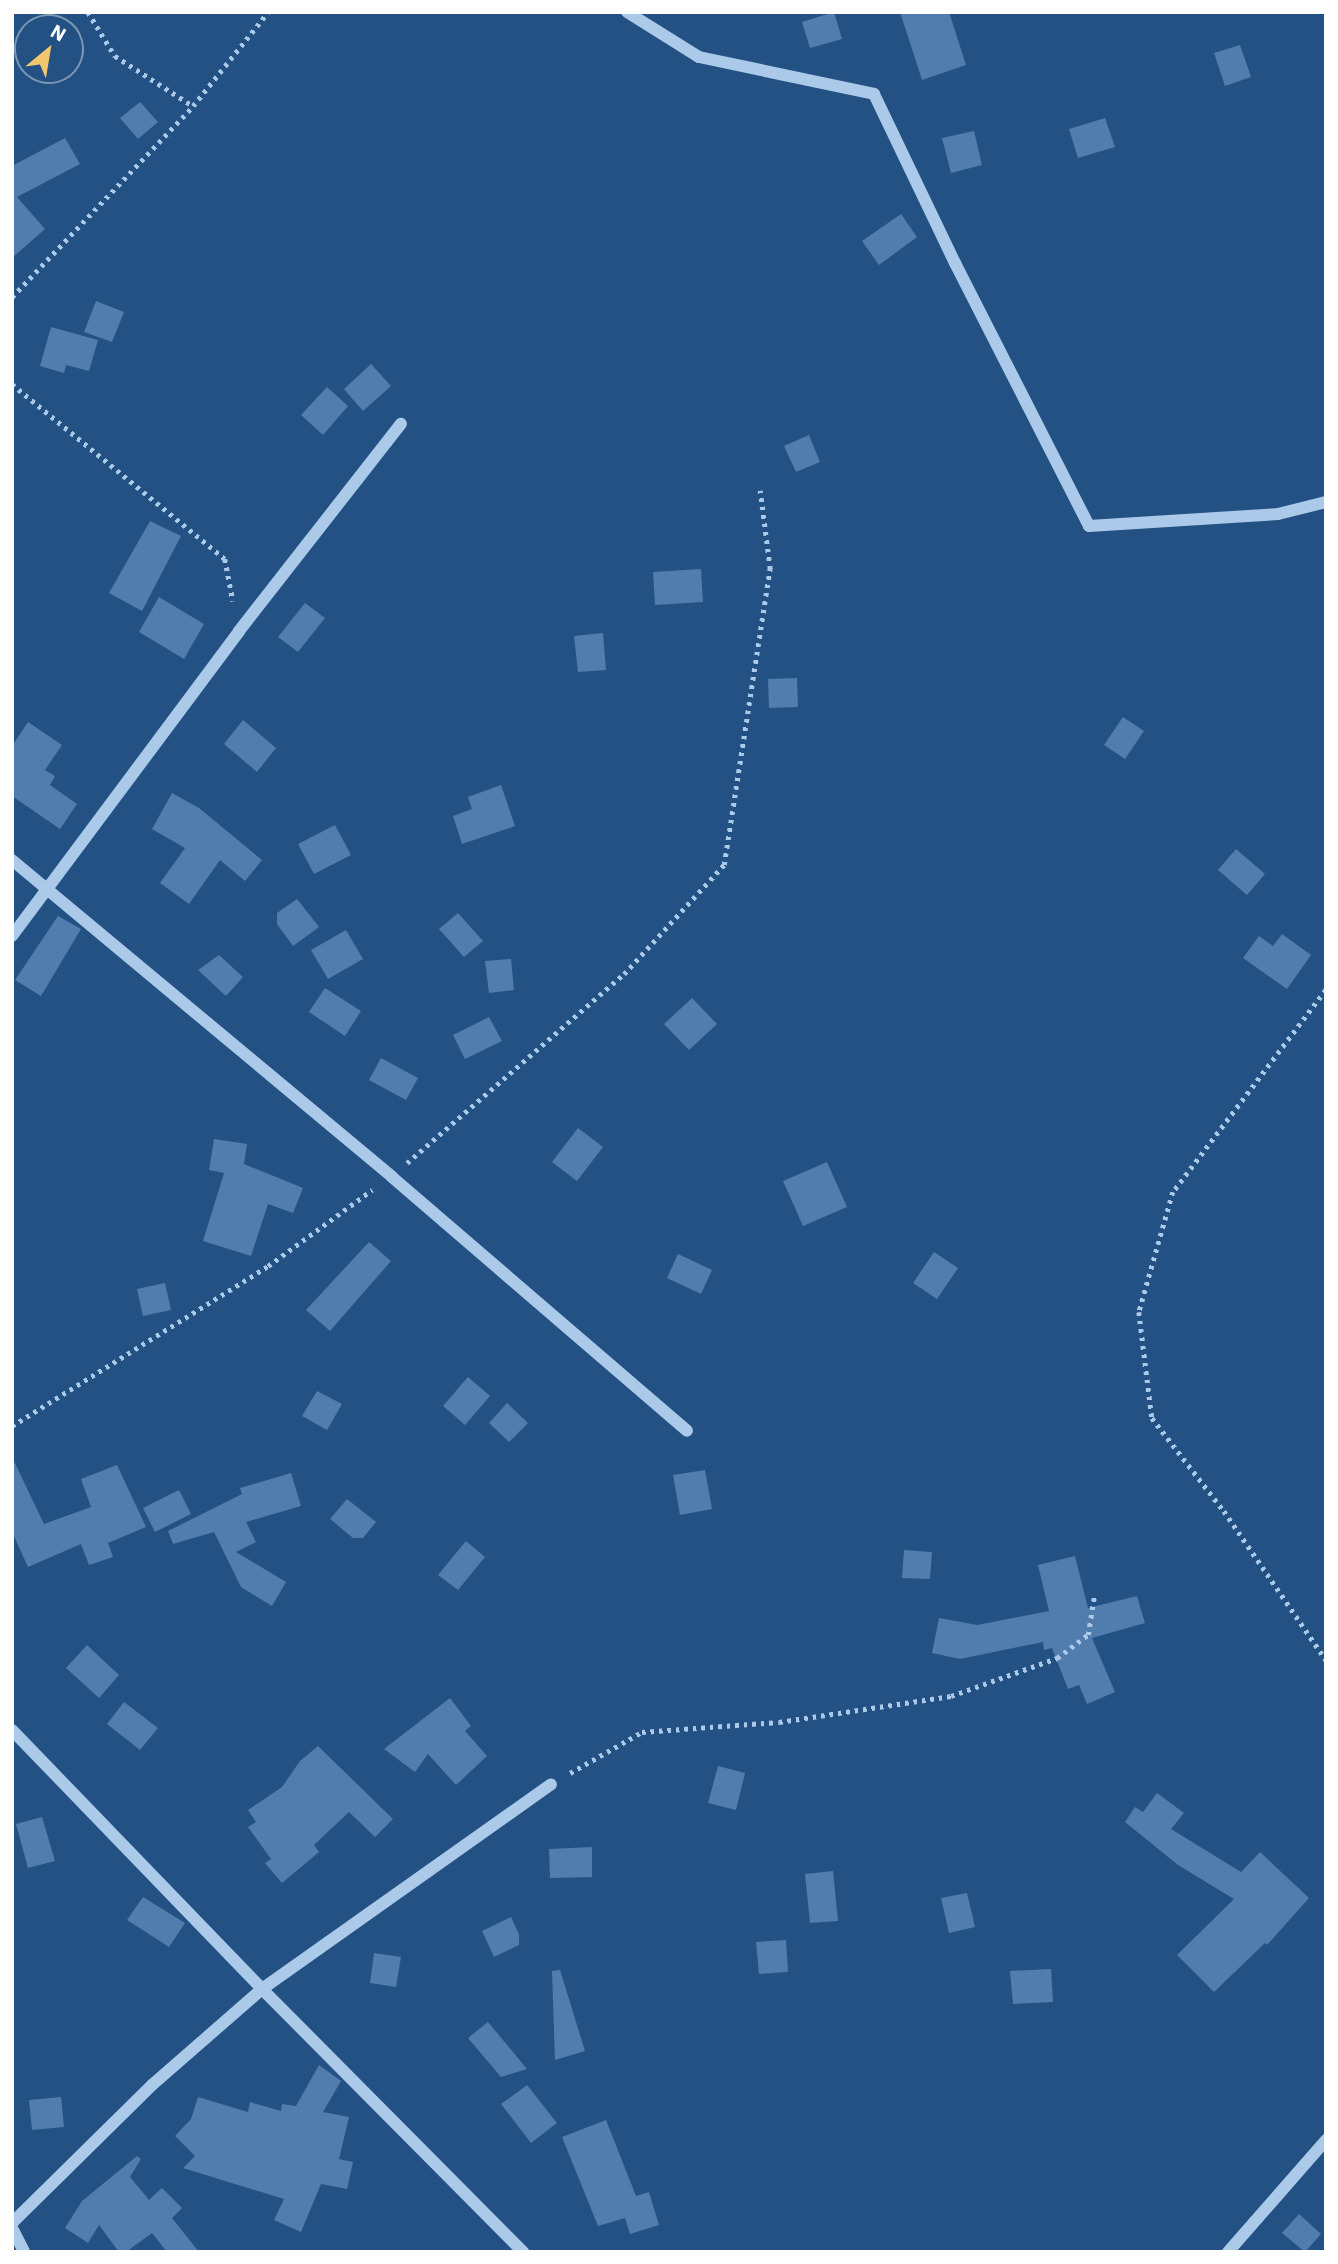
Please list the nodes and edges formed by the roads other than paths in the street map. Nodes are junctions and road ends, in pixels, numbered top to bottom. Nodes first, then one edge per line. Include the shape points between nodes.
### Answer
1 (627, 12) edge
2 (401, 424) dead end
3 (1326, 502) edge
4 (12, 860) edge
5 (47, 888) junction
6 (12, 936) edge
7 (687, 1431) dead end
8 (12, 1730) edge
9 (551, 1783) road end
10 (262, 1989) junction
11 (1326, 2140) edge
12 (12, 2225) edge
13 (24, 2252) edge
14 (523, 2252) edge
15 (1228, 2252) edge

1 - 3 street via 699,57 874,94 1089,526 1278,514
2 - 5 street
4 - 5 street
5 - 6 street
5 - 7 street
8 - 10 street
9 - 10 street
10 - 12 street via 152,2085
10 - 14 street
11 - 15 street
12 - 13 street

